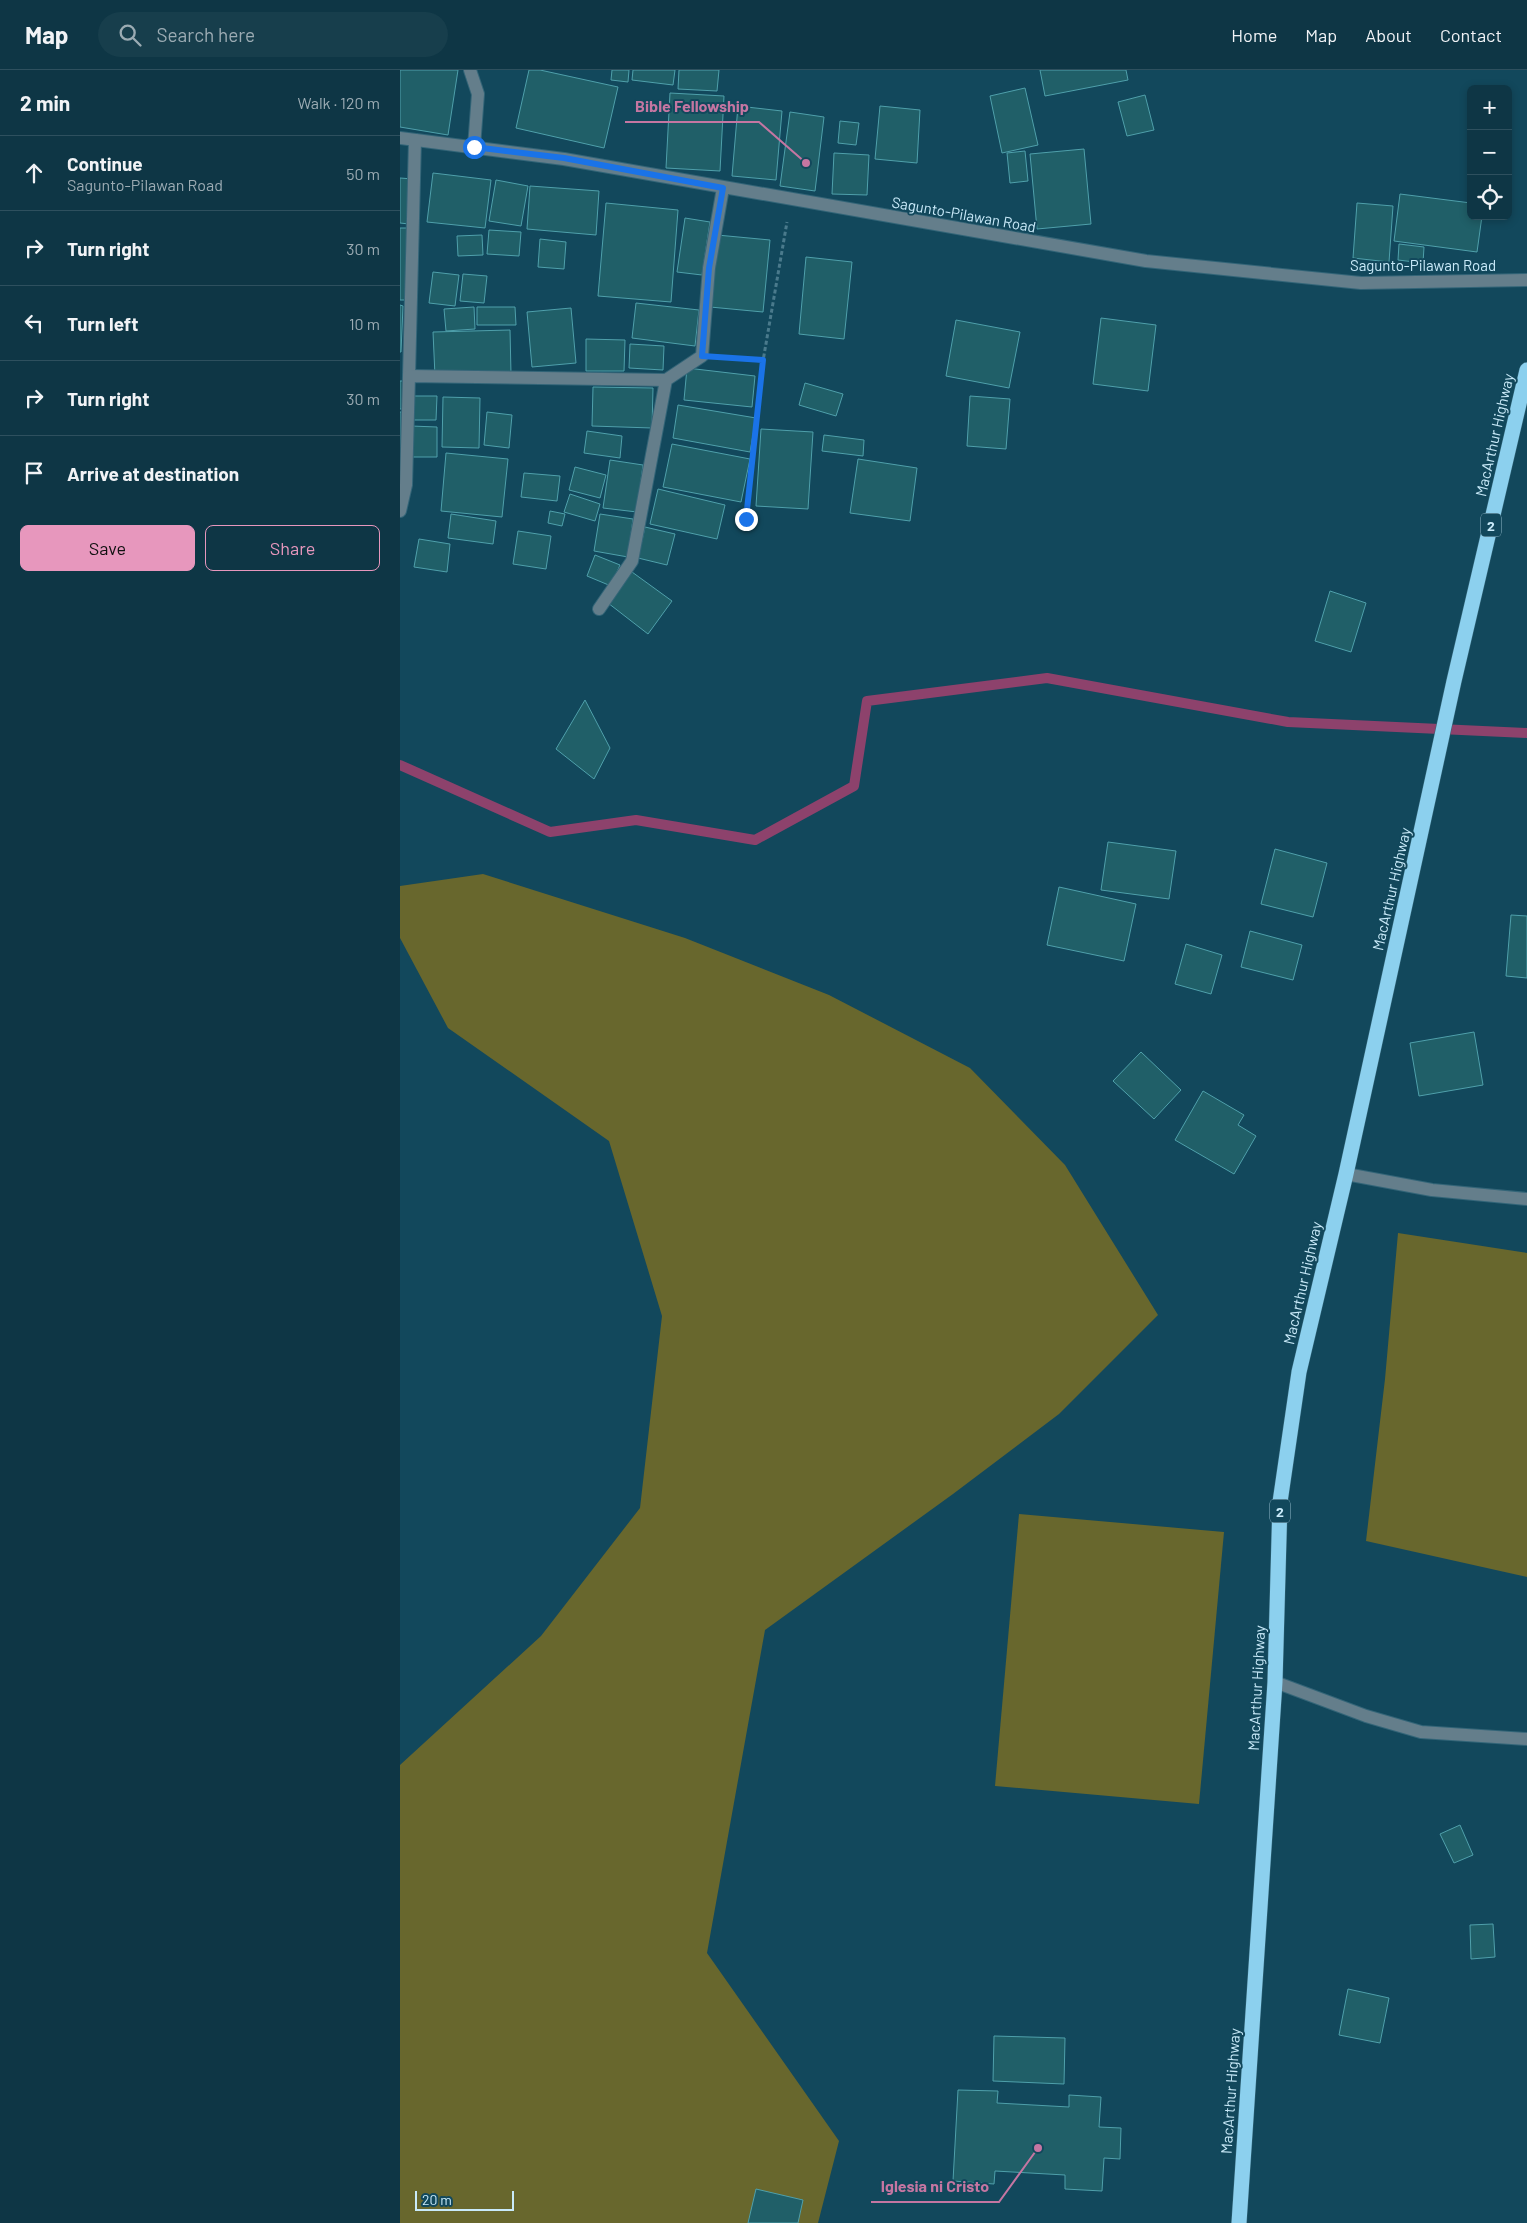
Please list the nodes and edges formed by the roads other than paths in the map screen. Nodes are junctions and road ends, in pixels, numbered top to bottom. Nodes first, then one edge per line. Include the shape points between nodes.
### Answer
1 (470, 70) edge
2 (400, 138) edge
3 (415, 140) junction
4 (474, 147) junction
5 (723, 188) junction
6 (1527, 280) edge
7 (1527, 370) edge
8 (409, 376) junction
9 (666, 380) junction
10 (400, 511) edge
11 (599, 609) dead end
12 (1346, 1174) junction
13 (1527, 1199) edge
14 (1276, 1682) junction
15 (1527, 1739) edge
16 (1239, 2223) edge

1 - 4 street via 478,94
2 - 3 street, Sagunto-Pilawan Road
3 - 4 street, Sagunto-Pilawan Road
3 - 8 street
4 - 5 street, Sagunto-Pilawan Road via 564,158
5 - 6 street, Sagunto-Pilawan Road via 1146,261 1361,284
5 - 9 street via 709,268 702,356
7 - 12 highway, MacArthur Highway / 2 via 1454,681
8 - 9 street
8 - 10 street via 406,485
9 - 11 street via 632,560
12 - 13 street via 1432,1190
12 - 14 highway, MacArthur Highway / 2 via 1299,1372 1280,1502
14 - 15 street via 1366,1716 1421,1732
14 - 16 highway, MacArthur Highway / 2

